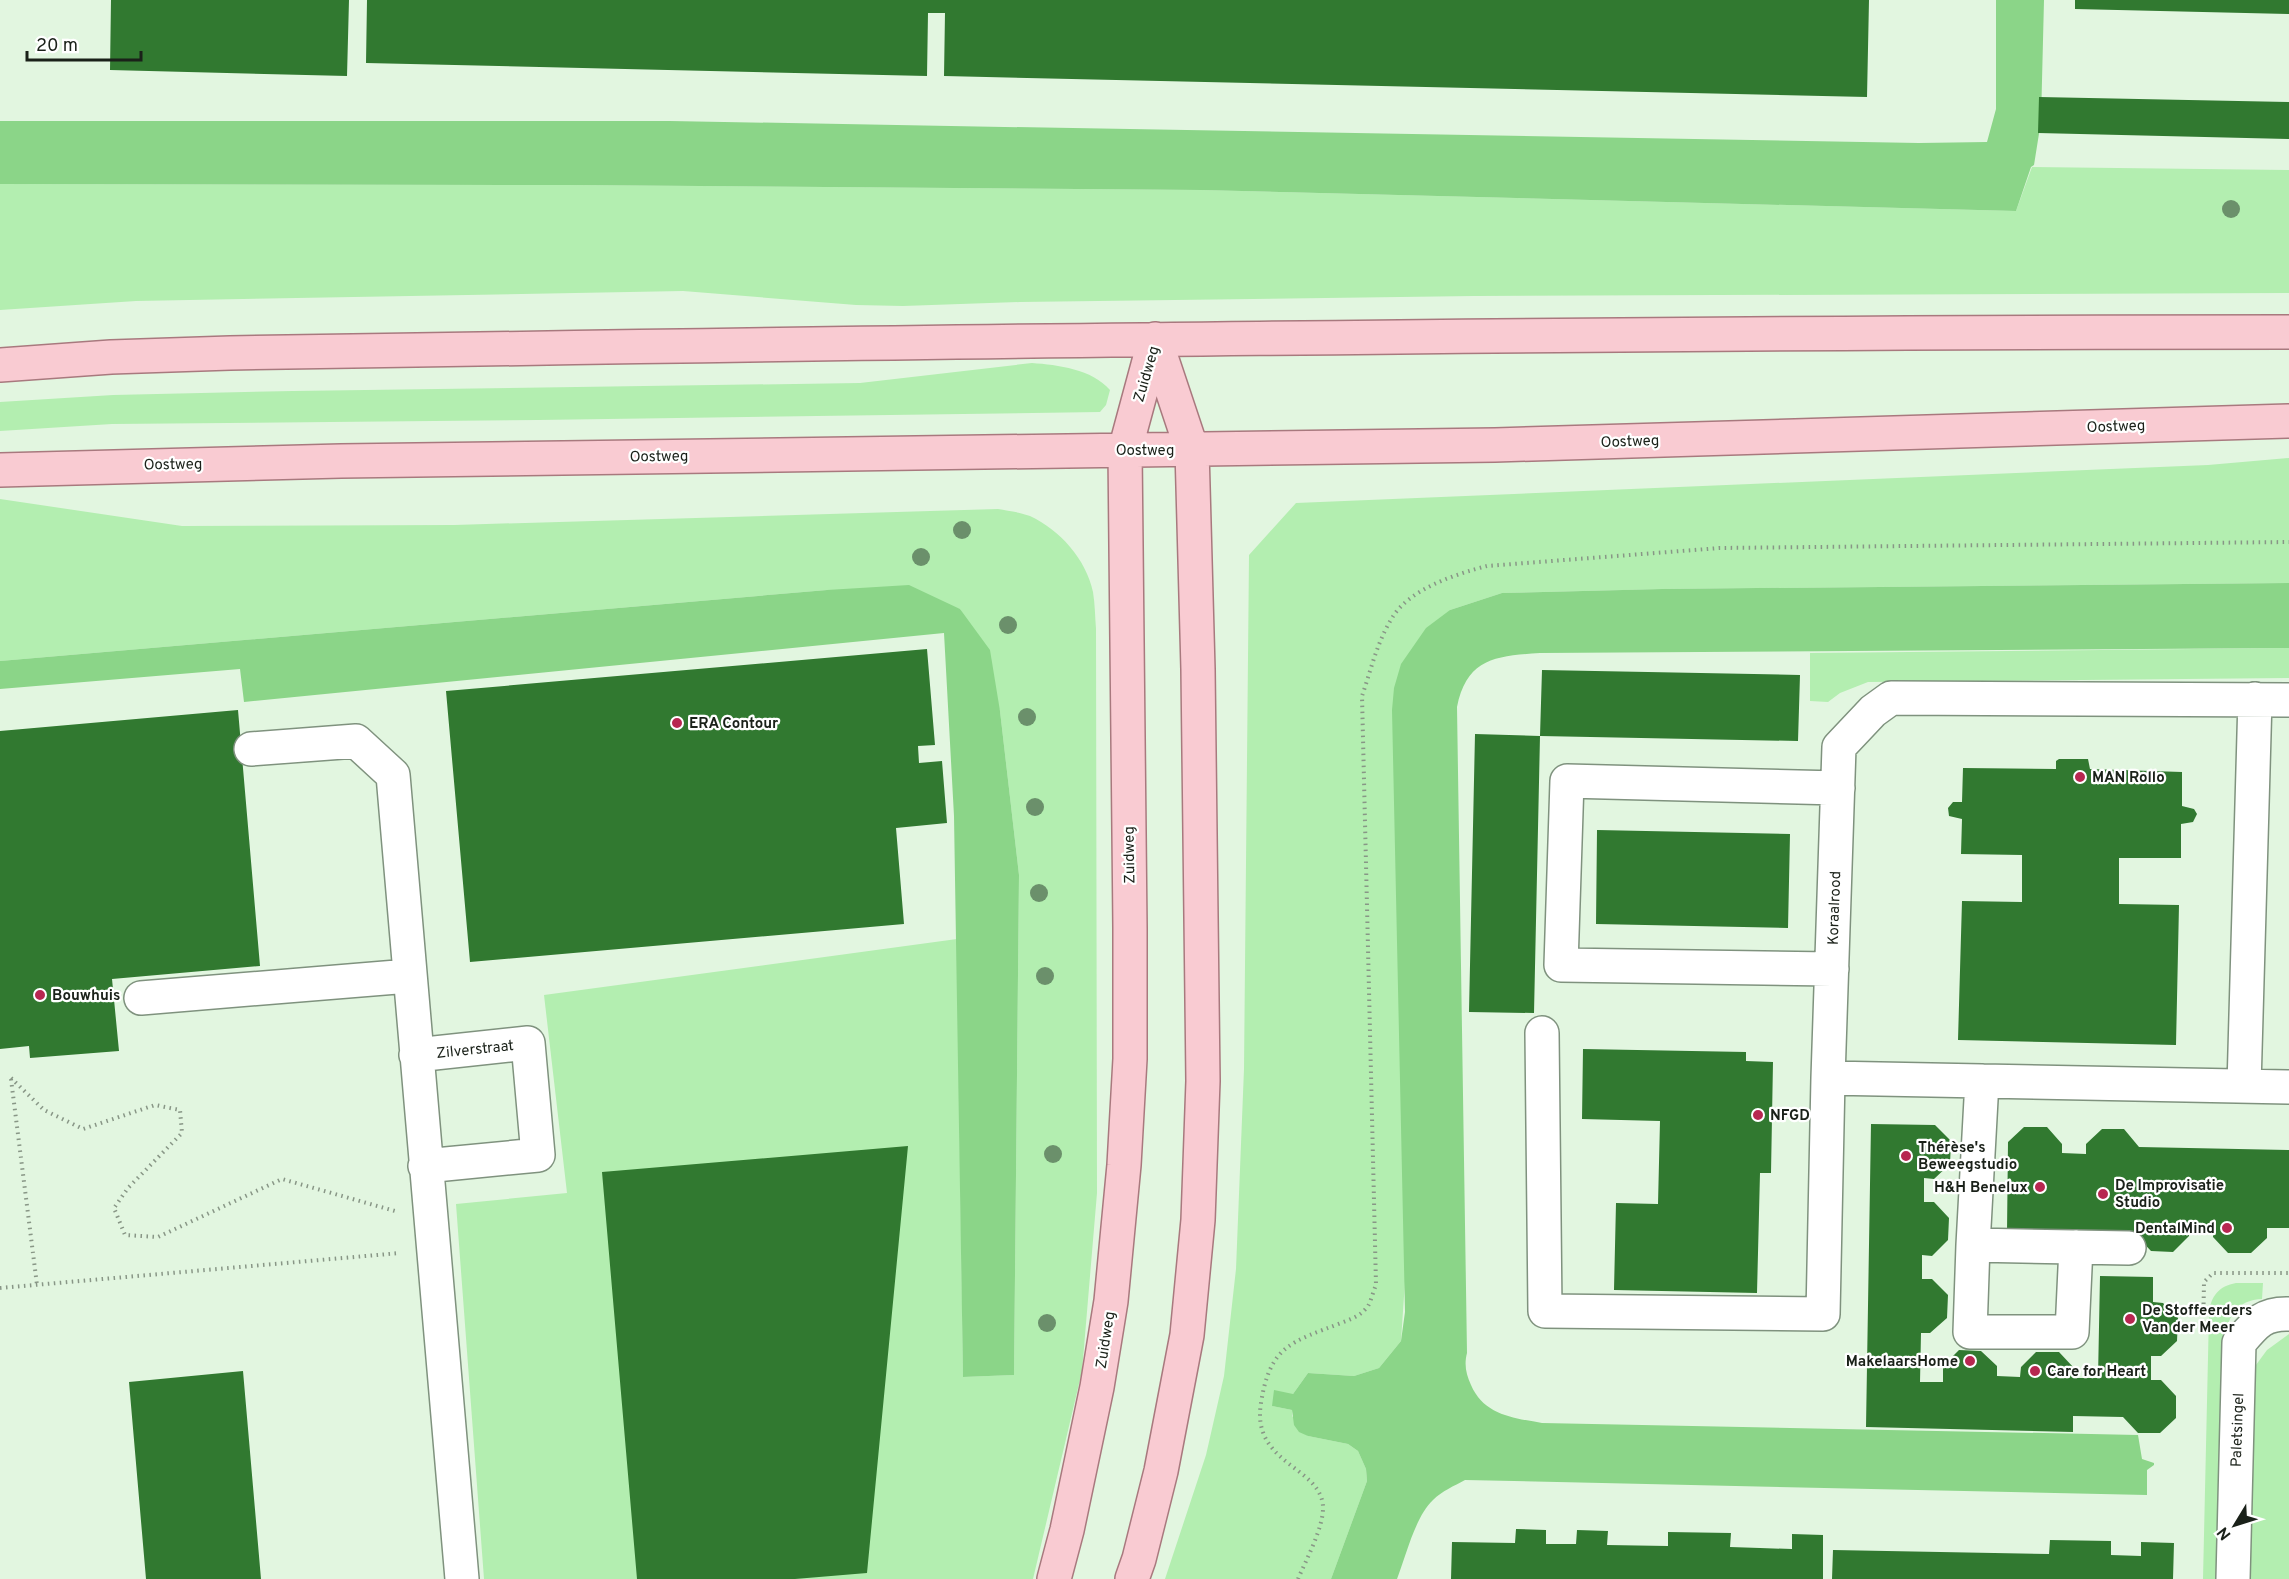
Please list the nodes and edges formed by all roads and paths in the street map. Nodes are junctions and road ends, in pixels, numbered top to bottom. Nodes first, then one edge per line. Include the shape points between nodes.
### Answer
1 (2289, 332) edge
2 (1155, 339) junction
3 (0, 365) edge
4 (2289, 421) edge
5 (1125, 450) junction
6 (1192, 450) junction
7 (0, 470) edge
8 (2289, 542) edge
9 (2255, 699) junction
10 (2289, 700) edge
11 (251, 749) dead end
12 (1838, 788) junction
13 (1832, 969) junction
14 (409, 976) junction
15 (141, 998) dead end
16 (1542, 1033) dead end
17 (416, 1055) junction
18 (1828, 1078) junction
19 (1982, 1081) junction
20 (2244, 1086) junction
21 (2289, 1087) edge
22 (426, 1167) junction
23 (432, 1236) junction
24 (1972, 1245) junction
25 (2076, 1247) junction
26 (2129, 1248) dead end
27 (37, 1285) junction
28 (0, 1288) edge
29 (2289, 1314) edge
30 (462, 1579) edge
31 (1054, 1579) edge
32 (1131, 1579) edge
33 (1298, 1579) edge
34 (2233, 1579) edge

1 - 2 main road via 1749,332
2 - 3 main road via 219,353
2 - 5 main road, Zuidweg
2 - 6 main road, Zuidweg
4 - 6 main road, Oostweg
5 - 6 main road, Oostweg
5 - 7 main road, Oostweg via 341,460
5 - 31 main road, Zuidweg via 1130,928 1126,1134 1111,1301 1097,1387
6 - 32 main road, Zuidweg via 1203,1038 1198,1220 1187,1335 1156,1490
8 - 33 path via 1720,548 1487,566 1458,574 1416,594 1392,616 1362,696 1376,1285 1359,1316 1285,1347 1271,1364 1261,1404 1260,1422 1270,1446 1310,1481 1320,1494 1323,1507 1313,1548
9 - 10 street, Koraalrood
9 - 12 street, Koraalrood via 1891,698 1839,747
9 - 20 street
11 - 14 street via 356,741 393,775
12 - 13 street, Koraalrood
12 - 13 street via 1567,781 1561,965
13 - 18 street, Koraalrood
14 - 15 street
14 - 17 street
16 - 18 street, Koraalrood via 1545,1311 1823,1314
17 - 22 street, Zilverstraat
17 - 22 street, Zilverstraat via 528,1043 538,1155
18 - 19 street
19 - 20 street
19 - 24 street
20 - 21 street
22 - 23 street, Zilverstraat
23 - 27 path
23 - 27 path via 282,1179 158,1237 126,1235 114,1208 128,1188 182,1133 180,1110 155,1106 82,1129 44,1110 11,1078
23 - 30 street, Zilverstraat
24 - 25 street
24 - 25 street via 1970,1332 2073,1332
25 - 26 street
27 - 28 path
29 - 34 street, Paletsingel via 2274,1314 2256,1322 2239,1343

